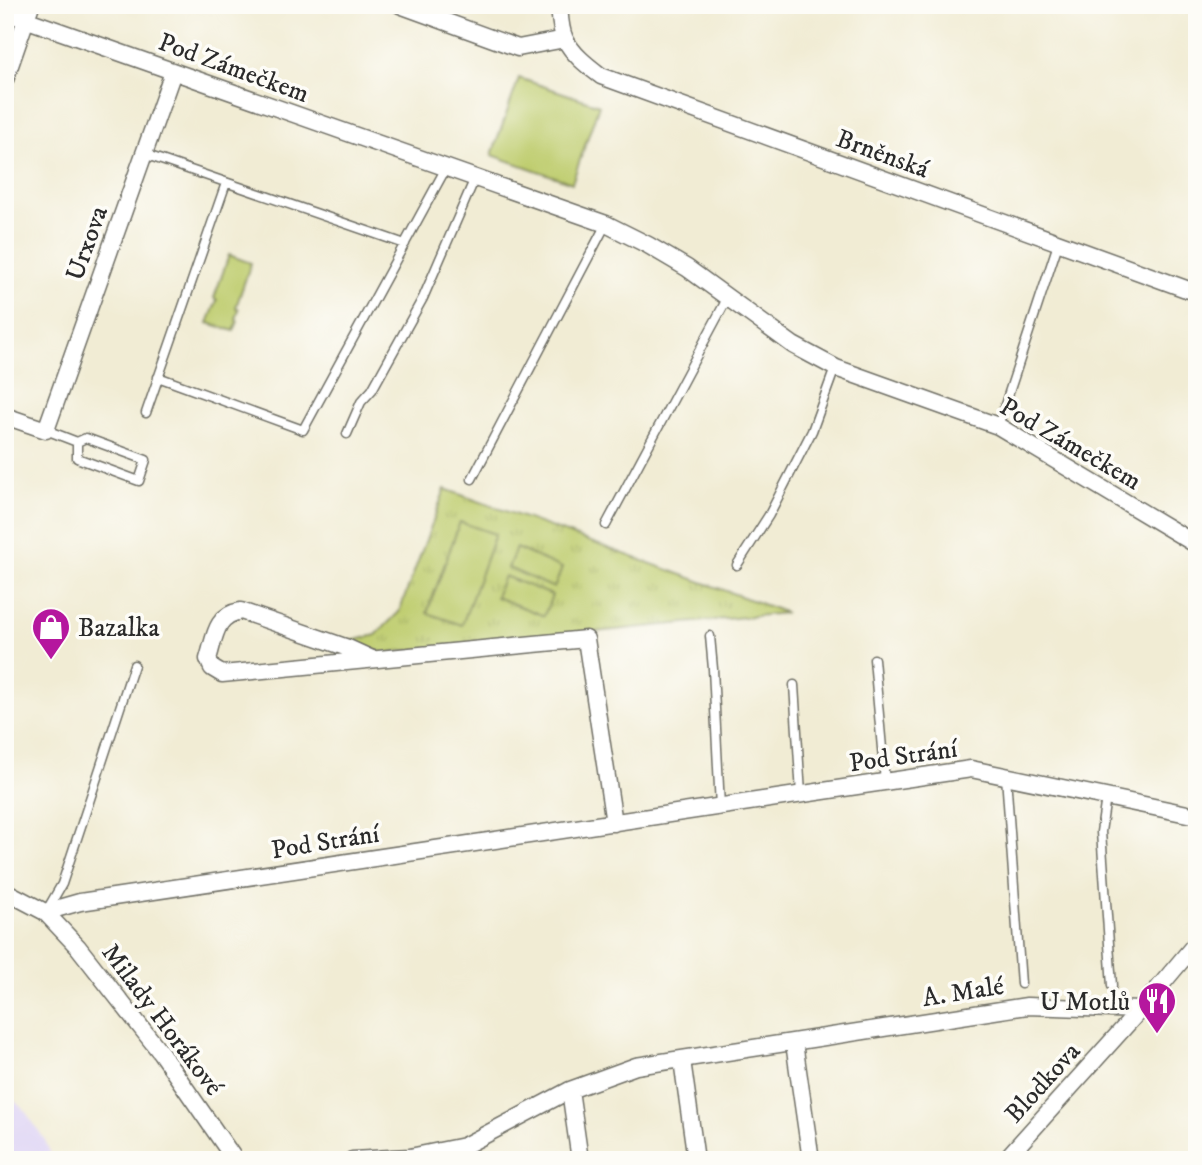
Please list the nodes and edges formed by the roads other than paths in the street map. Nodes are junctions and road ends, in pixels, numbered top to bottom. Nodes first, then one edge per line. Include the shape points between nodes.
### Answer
1 (400, 5) edge
2 (559, 5) edge
3 (5, 12) edge
4 (29, 12) edge
5 (565, 39) junction
6 (173, 72) junction
7 (5, 80) edge
8 (144, 154) junction
9 (446, 168) junction
10 (475, 178) junction
11 (226, 183) junction
12 (606, 224) junction
13 (405, 244) junction
14 (1058, 244) junction
15 (1197, 293) edge
16 (728, 298) junction
17 (835, 368) junction
18 (158, 377) junction
19 (146, 412) dead end
20 (5, 416) edge
21 (998, 426) junction
22 (46, 430) junction
23 (347, 434) dead end
24 (78, 442) junction
25 (472, 479) dead end
26 (607, 525) dead end
27 (1197, 545) edge
28 (737, 565) dead end
29 (709, 636) dead end
30 (373, 659) junction
31 (874, 659) dead end
32 (134, 664) dead end
33 (794, 685) dead end
34 (1006, 776) junction
35 (885, 782) junction
36 (800, 794) junction
37 (1106, 797) junction
38 (720, 807) junction
39 (1197, 816) edge
40 (614, 822) junction
41 (5, 891) edge
42 (45, 912) junction
43 (1197, 942) edge
44 (1021, 984) dead end
45 (1112, 986) dead end
46 (1140, 1010) junction
47 (794, 1043) junction
48 (682, 1060) junction
49 (570, 1090) junction
50 (464, 1153) edge
51 (235, 1160) edge
52 (352, 1160) edge
53 (580, 1160) edge
54 (696, 1160) edge
55 (811, 1160) edge
56 (1005, 1160) edge

1 - 5 street via 517,48
2 - 5 street
3 - 4 street, Pod Zámečkem
4 - 6 street, Pod Zámečkem
4 - 7 street
5 - 14 street, Brněnská via 601,76
6 - 8 street, Urxova
6 - 9 street, Pod Zámečkem
8 - 11 lane
8 - 22 street, Urxova
9 - 10 street, Pod Zámečkem
9 - 13 lane
10 - 12 street, Pod Zámečkem
10 - 23 lane via 423,298
11 - 13 lane
11 - 18 lane
12 - 16 street, Pod Zámečkem via 668,257
12 - 25 lane
13 - 18 lane via 303,430
14 - 15 street, Brněnská
14 - 21 lane
16 - 17 street, Pod Zámečkem via 793,345
16 - 26 lane
17 - 21 street, Pod Zámečkem
17 - 28 lane via 812,430 769,515
18 - 19 lane
20 - 22 street
21 - 27 street, Pod Zámečkem
22 - 24 lane
24 - 24 lane via 86,438 146,460 139,481 77,458
29 - 38 lane
30 - 30 street via 241,611 221,619 208,659 222,674
30 - 40 street via 586,639
31 - 35 lane
32 - 42 lane via 62,884
33 - 36 lane
34 - 35 street, Pod Strání via 971,769
34 - 37 street, Pod Strání
34 - 44 lane
35 - 36 street, Pod Strání
36 - 38 street, Pod Strání
37 - 39 street, Pod Strání
37 - 45 lane via 1101,832
38 - 40 street, Pod Strání
40 - 42 street, Pod Strání via 80,902
41 - 42 street, Milady Horákové
42 - 51 street, Milady Horákové via 161,1053
43 - 46 street, Blodkova
46 - 47 street, A. Malé via 1027,1006
46 - 56 street, Blodkova
47 - 48 street, A. Malé
47 - 55 street
48 - 49 street, A. Malé via 636,1066
48 - 54 street
49 - 50 street, A. Malé
49 - 53 street
50 - 52 street, A. Malé

